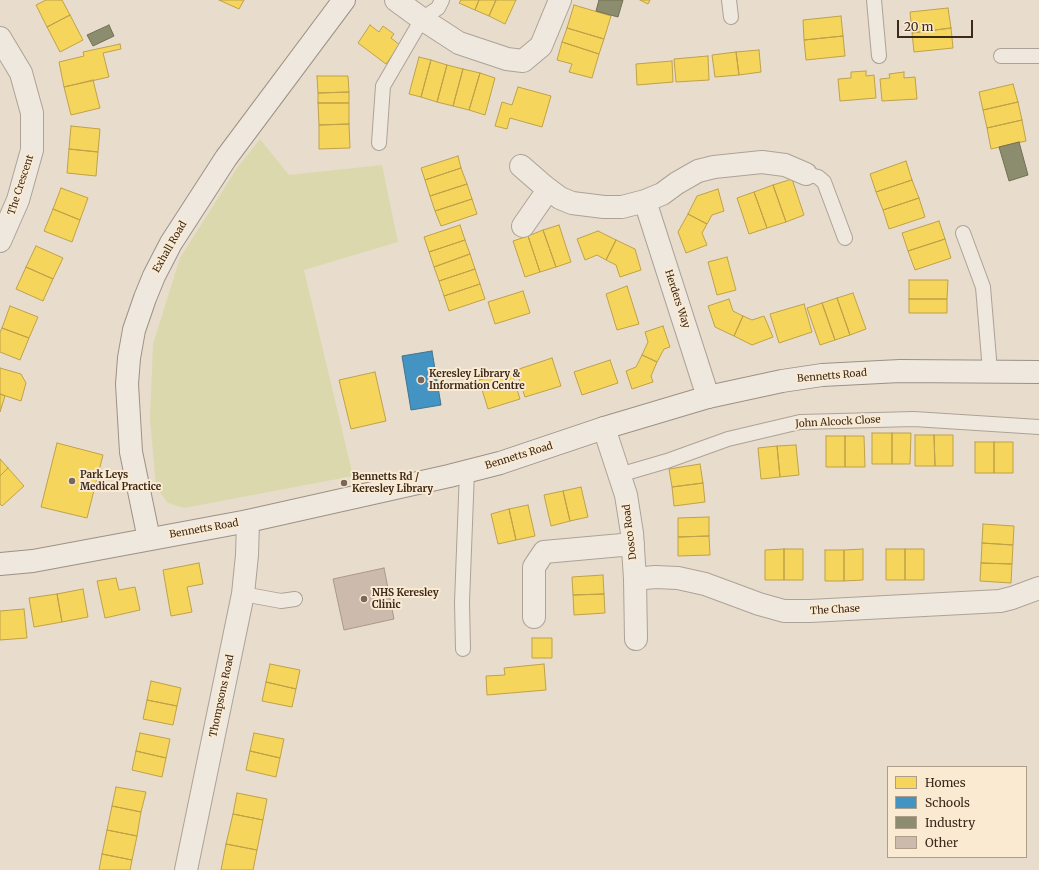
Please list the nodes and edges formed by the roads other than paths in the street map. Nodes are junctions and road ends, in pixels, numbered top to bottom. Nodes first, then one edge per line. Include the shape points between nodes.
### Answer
1 (344, 0) edge
2 (396, 0) edge
3 (442, 0) edge
4 (560, 0) edge
5 (729, 0) edge
6 (874, 0) edge
7 (731, 17) dead end
8 (422, 19) junction
9 (0, 38) edge
10 (879, 56) dead end
11 (1001, 56) dead end
12 (1039, 56) edge
13 (379, 143) dead end
14 (521, 166) dead end
15 (806, 174) joint
16 (548, 190) junction
17 (645, 201) junction
18 (523, 226) dead end
19 (963, 233) dead end
20 (845, 238) dead end
21 (0, 241) edge
22 (990, 372) junction
23 (1039, 372) edge
24 (708, 397) junction
25 (1039, 427) edge
26 (604, 428) junction
27 (467, 471) junction
28 (620, 475) junction
29 (248, 521) junction
30 (149, 539) junction
31 (633, 544) junction
32 (0, 564) edge
33 (635, 579) junction
34 (1039, 588) edge
35 (243, 594) junction
36 (295, 599) dead end
37 (534, 617) dead end
38 (636, 639) dead end
39 (463, 649) dead end
40 (186, 870) edge

1 - 30 street, Exhall Road via 226,158 170,243 144,298 134,330 127,384 131,452
2 - 8 street
3 - 8 lane via 438,8
4 - 8 street via 541,46 523,61 508,59 459,43
5 - 7 lane
6 - 10 lane
8 - 13 lane via 383,86
9 - 21 street, The Crescent via 21,73 32,113 32,150 18,200
11 - 12 lane
14 - 16 street
15 - 17 street via 785,165 762,162 714,167 698,171 662,194
15 - 20 lane via 818,177 824,182
16 - 17 street via 572,203 589,205 622,207
16 - 18 street
17 - 24 street, Herders Way
19 - 22 lane via 983,287
22 - 23 street, Bennetts Road
22 - 24 street, Bennetts Road via 900,371 822,375 759,385
24 - 26 street, Bennetts Road
25 - 28 lane, John Alcock Close via 914,419 800,422 728,439
26 - 27 street, Bennetts Road
26 - 28 street, Dosco Road
27 - 29 street, Bennetts Road
27 - 39 lane via 462,602
28 - 31 street, Dosco Road via 626,496
29 - 30 street, Bennetts Road
29 - 35 street, Thompsons Road
30 - 32 street, Bennetts Road
31 - 33 street, Dosco Road
31 - 37 street via 544,552 534,567
33 - 34 street, The Chase via 678,578 705,584 784,611 1000,601
33 - 38 street, Dosco Road
35 - 36 lane via 281,601
35 - 40 street, Thompsons Road

